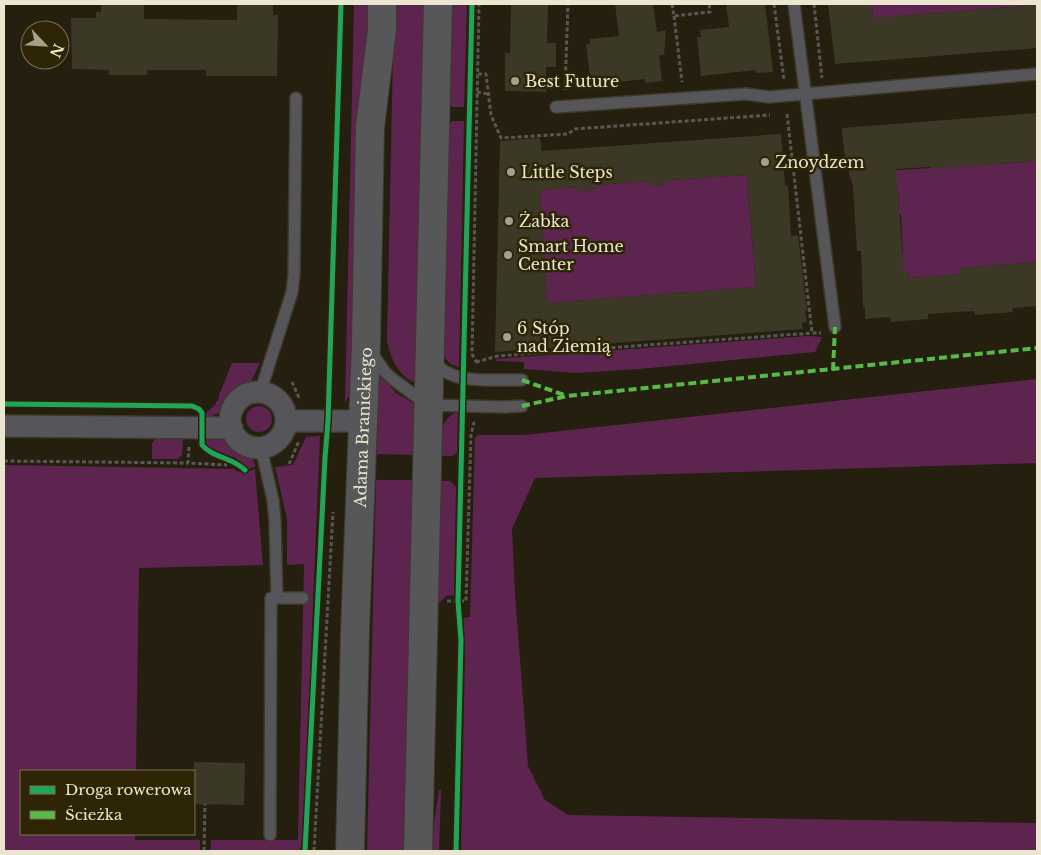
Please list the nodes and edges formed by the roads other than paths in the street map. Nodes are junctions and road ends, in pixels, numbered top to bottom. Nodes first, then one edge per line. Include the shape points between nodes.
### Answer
1 (382, 4) edge
2 (438, 4) edge
3 (794, 4) edge
4 (1037, 74) edge
5 (805, 94) junction
6 (296, 98) dead end
7 (556, 107) dead end
8 (832, 330) road end
9 (366, 344) junction
10 (430, 356) junction
11 (522, 380) dead end
12 (260, 393) junction
13 (428, 405) junction
14 (522, 406) dead end
15 (286, 421) junction
16 (362, 421) junction
17 (4, 426) edge
18 (232, 428) junction
19 (261, 448) junction
20 (277, 598) junction
21 (303, 598) dead end
22 (270, 835) dead end
23 (350, 851) edge
24 (418, 851) edge

1 - 9 main road, Adama Branickiego via 382,30 370,127
2 - 10 main road
3 - 5 lane
4 - 5 lane
5 - 7 lane via 769,97 746,94
5 - 8 lane
6 - 12 lane via 292,292
9 - 13 lane via 385,372
9 - 16 main road, Adama Branickiego
10 - 11 lane via 438,368 458,378
10 - 13 main road
12 - 15 street via 272,396 281,404
12 - 18 street via 247,395 236,404 231,417
13 - 14 lane
13 - 24 main road
15 - 16 street
15 - 19 street via 278,439
16 - 23 main road, Adama Branickiego
17 - 18 street
18 - 19 street via 241,442
19 - 20 lane via 273,500
20 - 21 lane
20 - 22 lane via 271,598

